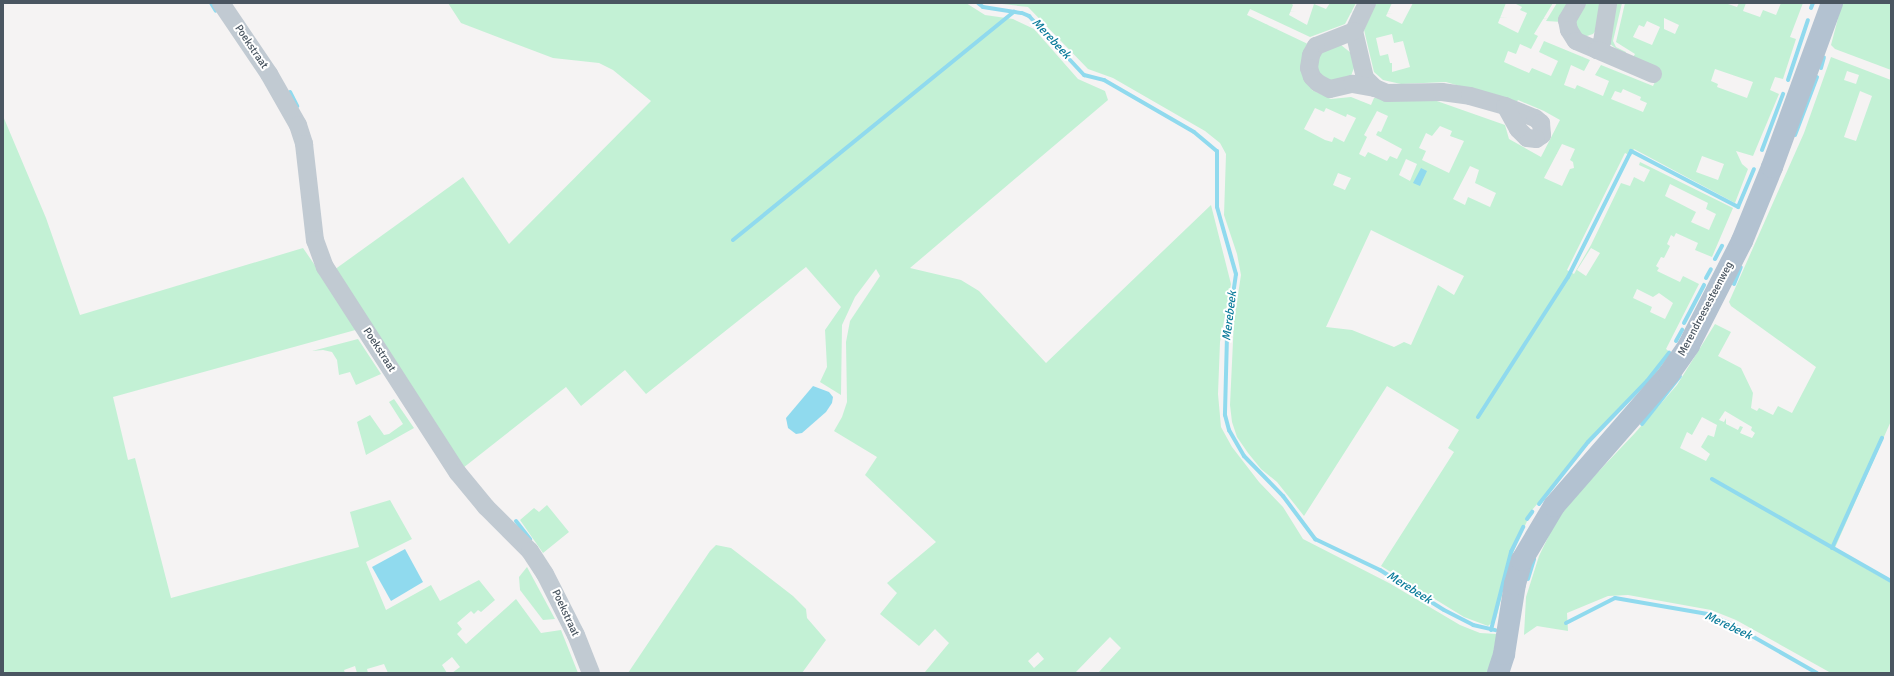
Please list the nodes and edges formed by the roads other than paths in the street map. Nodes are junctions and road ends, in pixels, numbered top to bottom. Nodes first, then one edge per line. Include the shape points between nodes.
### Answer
1 (221, 3) edge
2 (1367, 3) edge
3 (1577, 3) edge
4 (1608, 3) edge
5 (1832, 3) edge
6 (1354, 31) junction
7 (1596, 50) junction
8 (1653, 74) dead end
9 (1375, 88) junction
10 (1505, 106) dead end
11 (591, 673) edge
12 (1498, 673) edge

1 - 11 street, Poekstraat via 269,74 298,125 304,144 315,240 325,267 458,473 486,507 530,551 545,574 576,635
2 - 6 street
3 - 7 street via 1567,20 1569,30 1576,41
4 - 7 street via 1602,42
5 - 12 main road, Merendreesesteenweg via 1775,160 1742,241 1689,345 1669,374 1554,506 1522,560
6 - 9 street via 1365,78
6 - 9 street via 1316,46 1311,55 1312,76 1318,83 1330,89 1352,84
7 - 8 street
9 - 10 street via 1387,93 1442,92 1470,96

